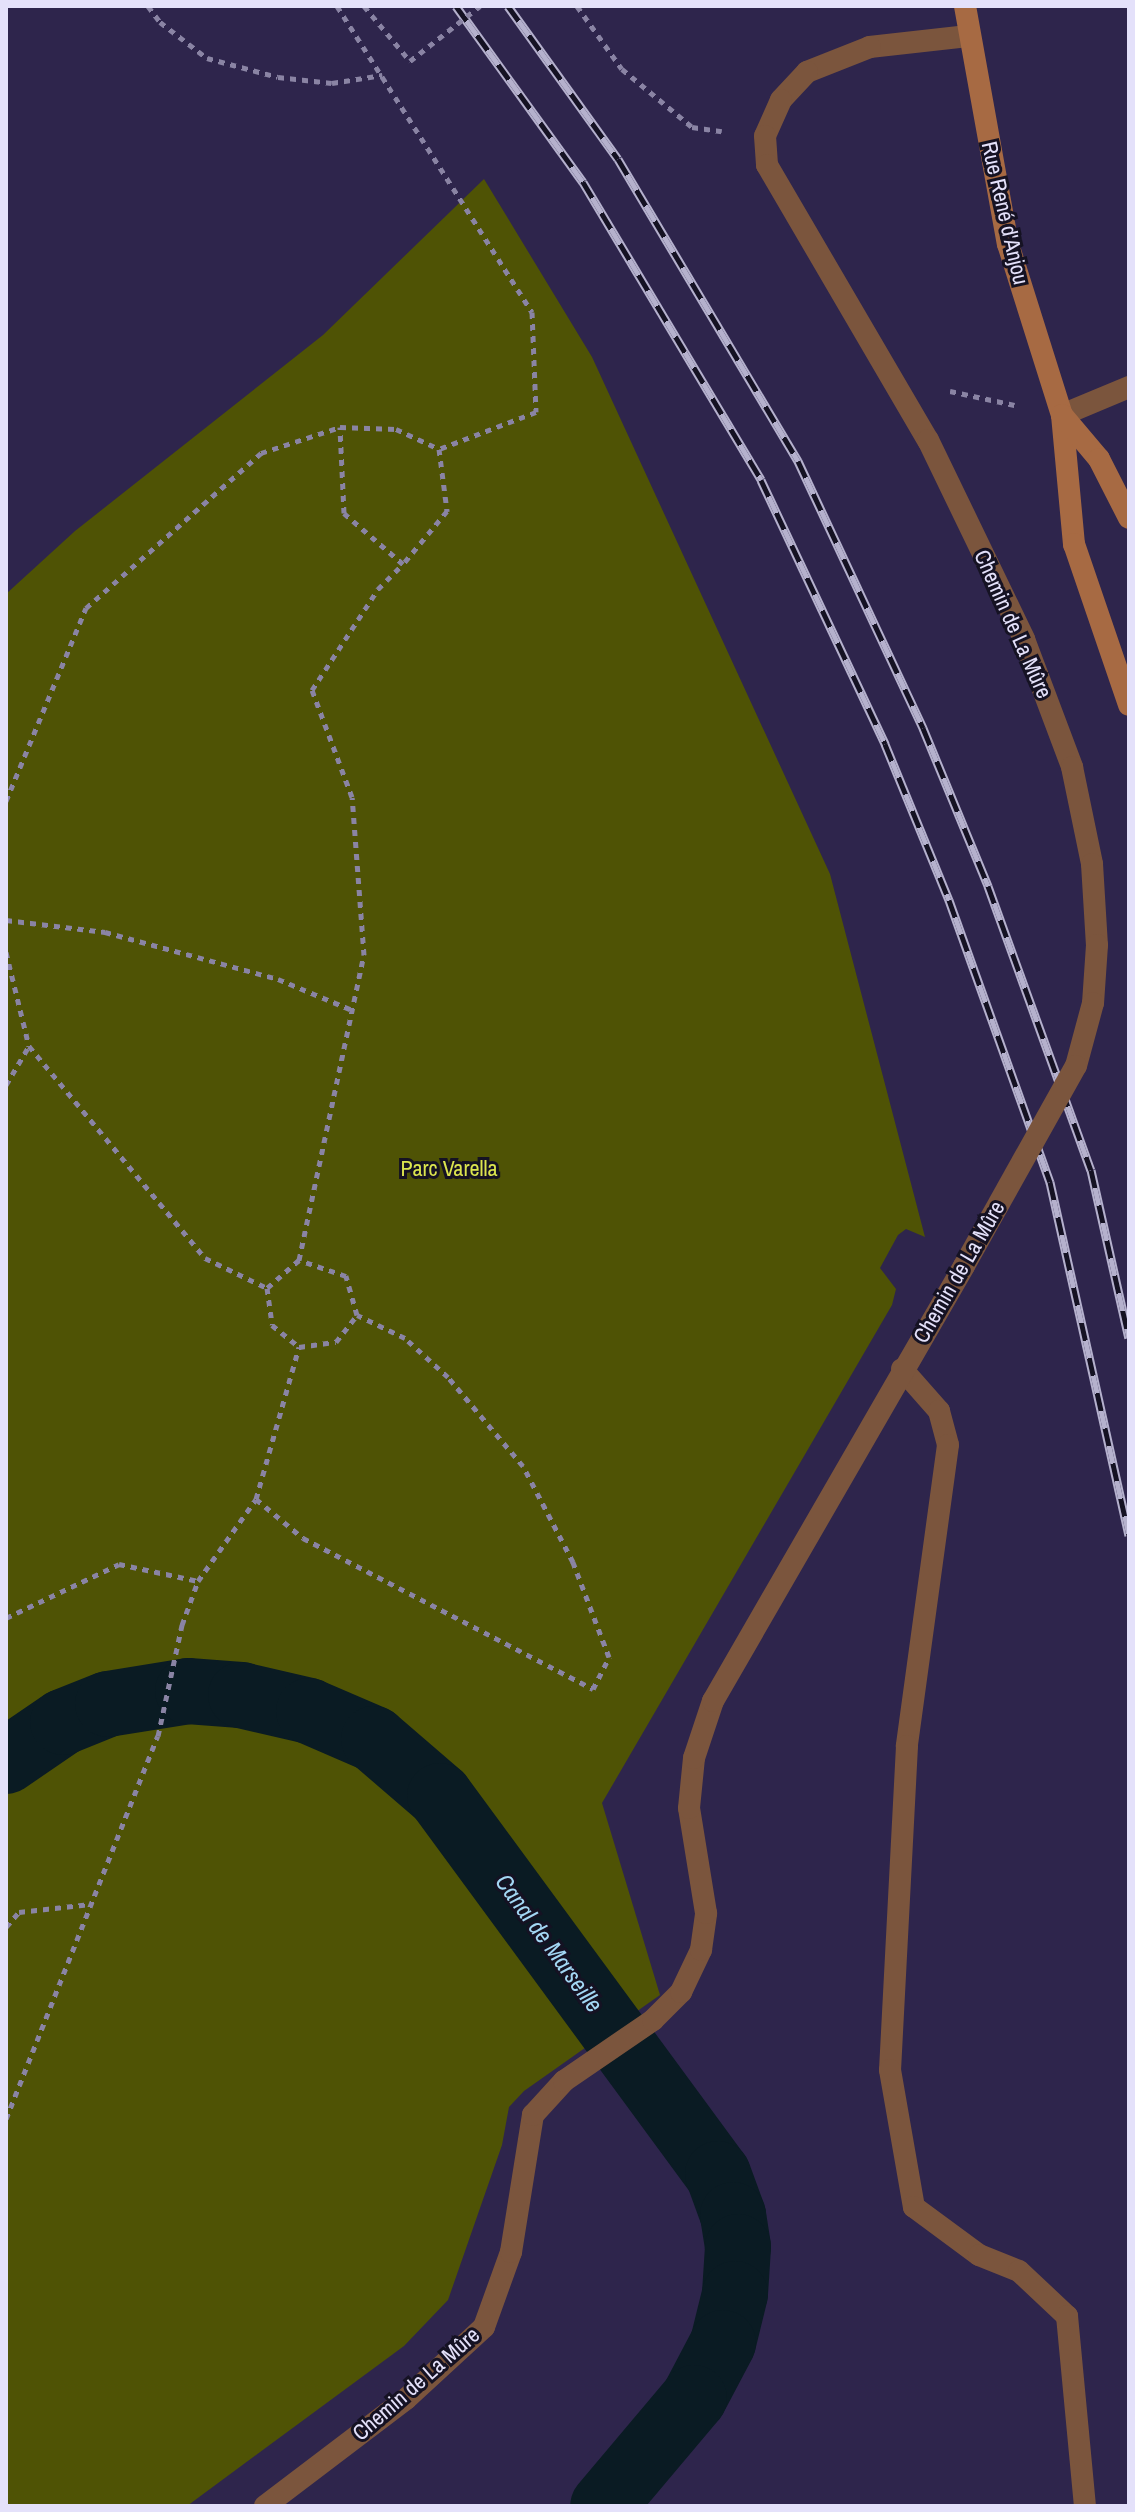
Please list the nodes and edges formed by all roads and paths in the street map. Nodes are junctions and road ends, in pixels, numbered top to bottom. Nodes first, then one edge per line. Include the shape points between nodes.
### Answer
1 (148, 6) edge
2 (337, 6) edge
3 (364, 6) edge
4 (480, 6) edge
5 (577, 6) edge
6 (965, 6) edge
7 (968, 36) junction
8 (382, 75) junction
9 (765, 136) junction
10 (1129, 387) edge
11 (945, 389) dead end
12 (1062, 415) junction
13 (340, 427) junction
14 (439, 449) junction
15 (1129, 518) edge
16 (403, 564) junction
17 (1129, 705) edge
18 (6, 801) edge
19 (6, 920) edge
20 (6, 952) edge
21 (352, 1010) junction
22 (29, 1046) junction
23 (6, 1085) edge
24 (299, 1260) junction
25 (267, 1288) junction
26 (357, 1315) junction
27 (299, 1347) junction
28 (902, 1369) junction
29 (256, 1499) junction
30 (198, 1581) junction
31 (6, 1618) edge
32 (91, 1904) junction
33 (6, 1927) edge
34 (6, 2119) edge
35 (265, 2506) edge
36 (1085, 2506) edge

1 - 8 path via 160,22 207,58 278,77 332,83
2 - 8 path
3 - 4 path, bridge via 410,61
5 - 9 path via 622,69 692,127
6 - 7 main road, Rue René d'Anjou
7 - 9 street via 870,47 835,57 807,72 781,100
7 - 12 main road, Rue René d'Anjou via 1008,244
8 - 14 path via 532,312 536,412
9 - 28 street, Chemin de La Mûre, bridge via 767,165 928,440 1024,639 1072,767 1092,864 1097,945 1093,1003 1076,1066
10 - 12 street
11 - 12 path
12 - 15 main road via 1099,459
12 - 17 main road via 1074,544
13 - 14 path via 396,429
13 - 16 path via 344,513
13 - 18 path via 261,453 86,608
14 - 16 path via 447,511
16 - 21 path via 378,589 312,690 352,797 364,955
19 - 21 path via 105,932 278,979
20 - 22 path
21 - 24 path
22 - 23 path
22 - 25 path via 205,1258
24 - 25 path
24 - 26 path via 346,1276
25 - 27 path via 272,1325
26 - 27 path via 336,1342
26 - 29 path via 405,1338 448,1377 523,1466 573,1562 609,1657 593,1689 303,1538
27 - 29 path
28 - 35 street, Chemin de La Mûre via 713,1701 694,1758 689,1808 706,1913 701,1950 681,1992 653,2020 564,2081 533,2115 511,2252 484,2327 406,2399
28 - 36 street via 939,1411 948,1445 907,1746 890,2070 914,2207 979,2255 1019,2271 1067,2316
29 - 30 path
30 - 31 path via 119,1564
30 - 32 path via 158,1736
32 - 33 path via 19,1912
32 - 34 path

